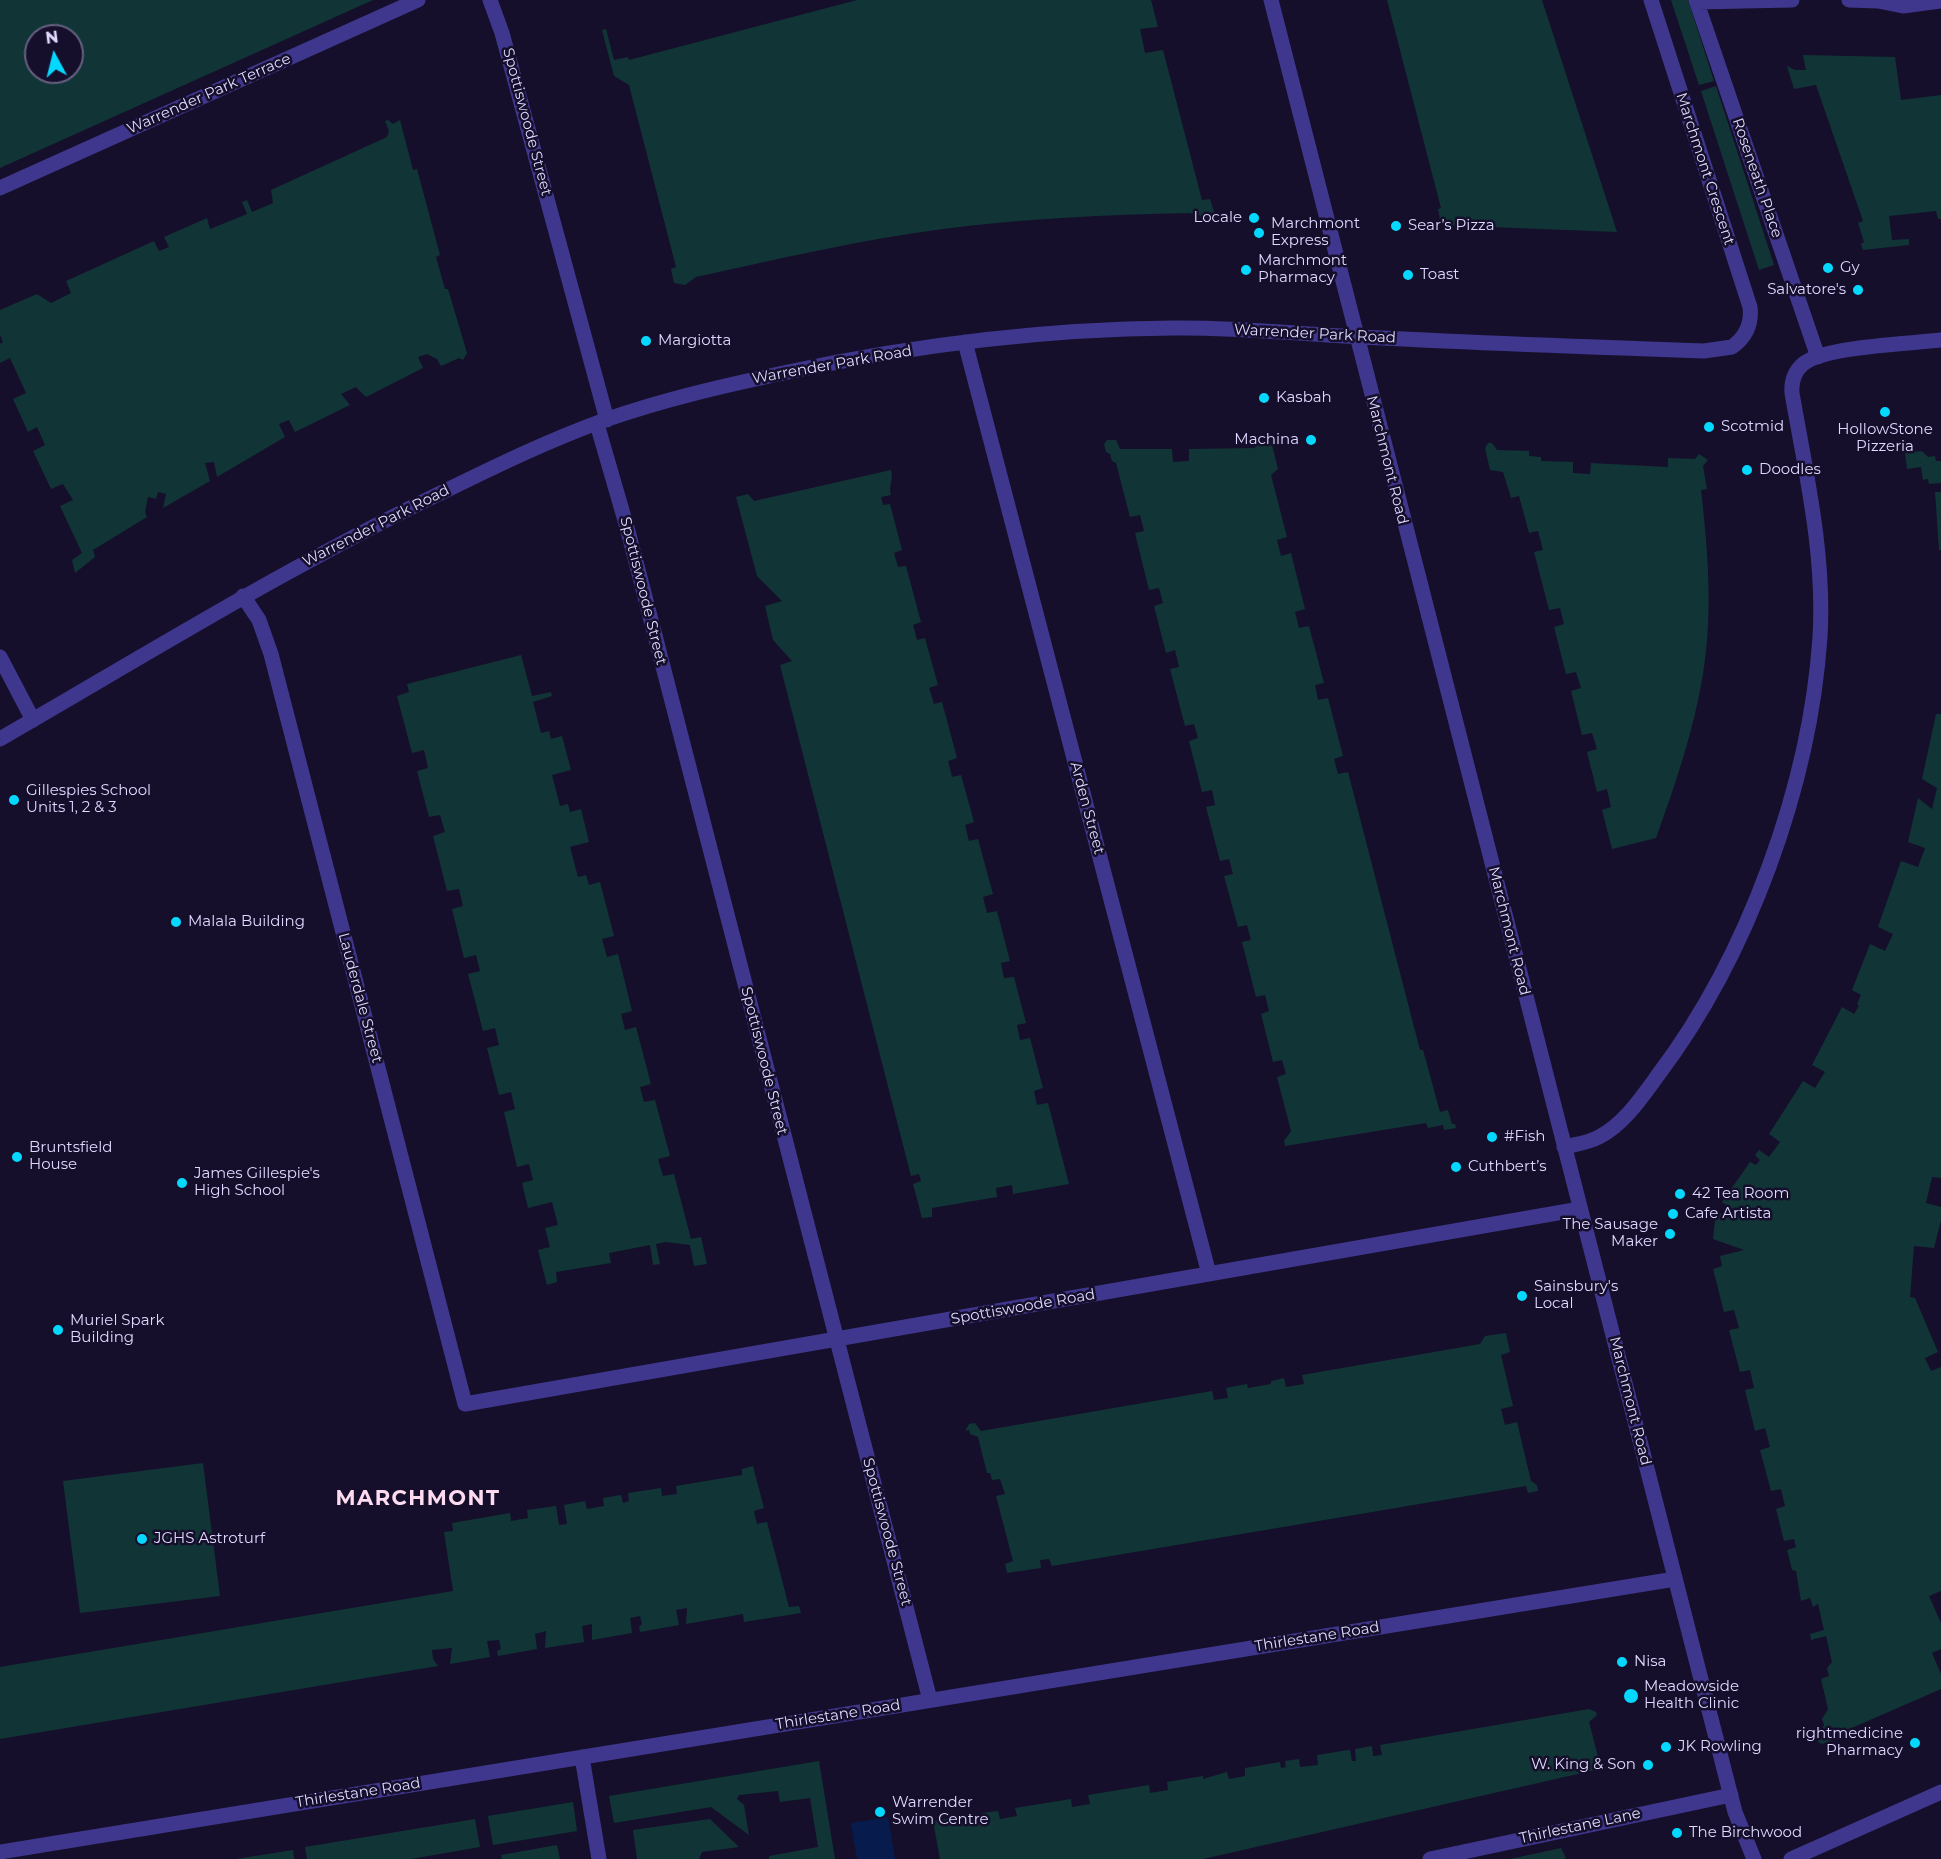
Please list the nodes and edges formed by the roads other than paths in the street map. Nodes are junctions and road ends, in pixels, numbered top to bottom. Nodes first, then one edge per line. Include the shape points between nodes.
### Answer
1 (418, 0) edge
2 (490, 0) edge
3 (1271, 0) edge
4 (1651, 0) edge
5 (1792, 0) edge
6 (1849, 0) edge
7 (1697, 1) edge
8 (1941, 1) edge
9 (0, 188) edge
10 (1356, 337) junction
11 (1743, 338) joint
12 (1941, 340) edge
13 (965, 342) junction
14 (1818, 357) junction
15 (602, 422) junction
16 (243, 596) junction
17 (0, 657) edge
18 (33, 720) junction
19 (0, 739) edge
20 (1564, 1147) junction
21 (1580, 1209) junction
22 (1209, 1274) junction
23 (836, 1340) junction
24 (465, 1404) joint
25 (1675, 1579) junction
26 (930, 1700) junction
27 (582, 1757) junction
28 (1941, 1792) edge
29 (1731, 1795) junction
30 (0, 1852) edge
31 (599, 1859) edge
32 (1430, 1859) edge
33 (1754, 1859) edge
34 (1791, 1859) edge

1 - 9 street, Warrender Park Terrace
2 - 15 street, Spottiswoode Street via 502,33
3 - 10 street, Marchmont Road
4 - 11 street, Marchmont Crescent via 1750,307 1750,323
5 - 7 street
6 - 8 street via 1903,6
7 - 14 street, Roseneath Place
10 - 11 street, Warrender Park Road via 1704,351 1727,350
10 - 13 street, Warrender Park Road via 1177,328 1053,333
10 - 20 street, Marchmont Road
12 - 14 street
13 - 15 street, Warrender Park Road via 836,362 739,383
13 - 22 street, Arden Street
14 - 20 street via 1803,364 1792,383 1813,509 1821,608 1810,711 1786,810 1737,940 1706,1002 1669,1061 1626,1116 1607,1132
15 - 16 street, Warrender Park Road via 354,534
15 - 23 street, Spottiswoode Street
16 - 18 street, Warrender Park Road
16 - 24 street, Lauderdale Street via 259,620 271,654
17 - 18 street
18 - 19 street, Warrender Park Road
20 - 21 street, Marchmont Road
21 - 22 street, Spottiswoode Road
21 - 25 street, Marchmont Road
22 - 23 street, Spottiswoode Road
23 - 24 street, Spottiswoode Road
23 - 26 street, Spottiswoode Street
25 - 26 street, Thirlestane Road
25 - 29 street, Marchmont Road
26 - 27 street, Thirlestane Road
27 - 30 street, Thirlestane Road
27 - 31 street
28 - 34 street
29 - 32 street, Thirlestane Lane
29 - 33 street, Marchmont Road

